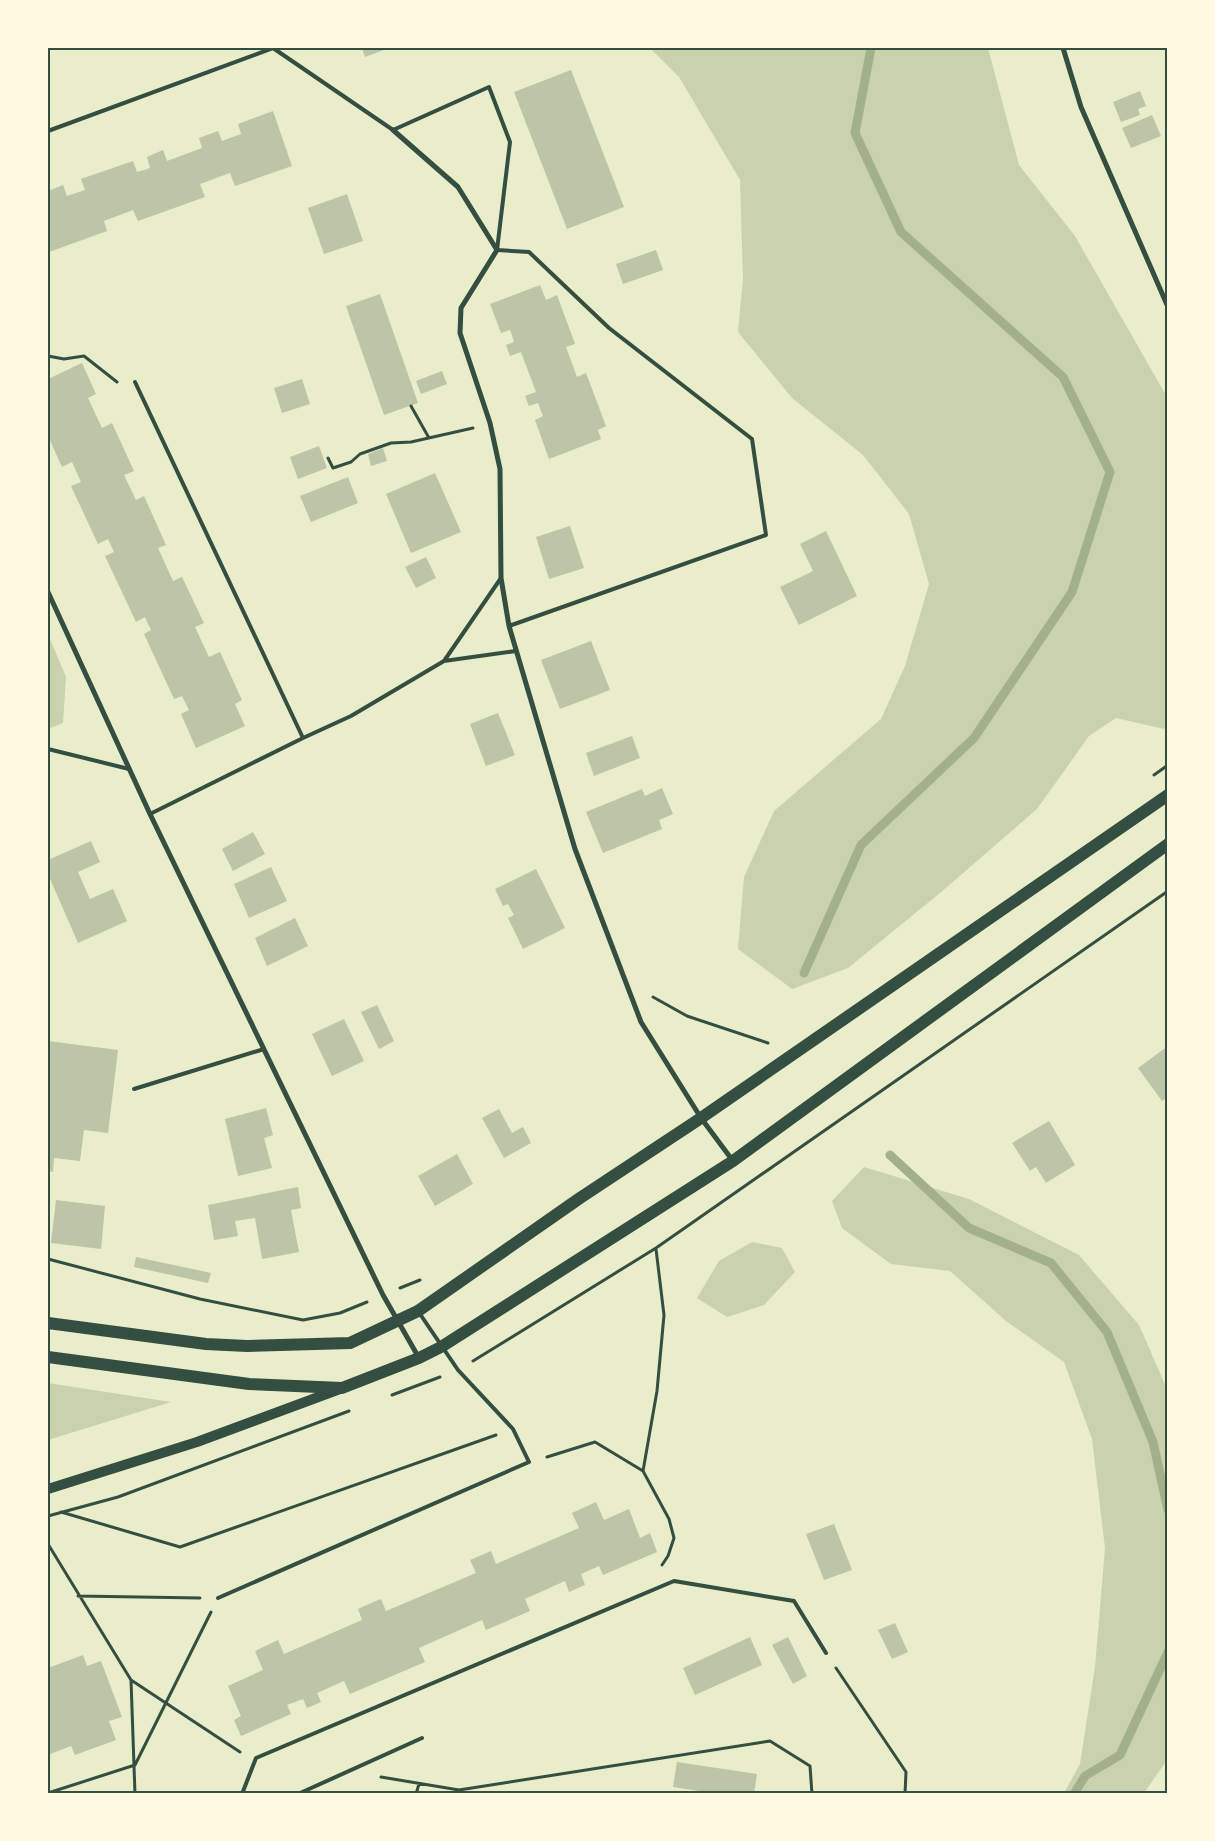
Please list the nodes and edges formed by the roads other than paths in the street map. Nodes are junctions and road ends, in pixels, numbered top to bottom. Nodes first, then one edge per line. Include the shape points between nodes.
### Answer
1 (1063, 48) edge
2 (394, 130) junction
3 (48, 131) edge
4 (497, 250) junction
5 (1168, 307) edge
6 (135, 382) road end
7 (501, 578) junction
8 (48, 592) edge
9 (509, 626) junction
10 (516, 651) junction
11 (444, 661) junction
12 (303, 738) junction
13 (48, 749) edge
14 (130, 769) junction
15 (1168, 795) edge
16 (150, 814) junction
17 (1168, 844) edge
18 (264, 1049) junction
19 (134, 1089) dead end
20 (701, 1118) junction
21 (733, 1161) junction
22 (418, 1311) junction
23 (397, 1322) junction
24 (48, 1323) edge
25 (441, 1347) junction
26 (48, 1358) edge
27 (419, 1358) junction
28 (342, 1388) junction
29 (48, 1489) edge
30 (218, 1598) road end
31 (826, 1653) road end
32 (422, 1738) dead end
33 (242, 1794) edge
34 (298, 1794) edge

1 - 5 street via 1081,107
2 - 3 lane via 273,48
2 - 4 street via 458,187
2 - 4 lane via 489,86 510,142
4 - 7 street via 460,308 460,333 490,424 500,469
4 - 9 lane via 529,252 609,328 752,439 766,535
6 - 12 lane
7 - 9 street
7 - 11 lane
8 - 14 street
9 - 10 street
10 - 11 lane
10 - 20 street via 575,849 641,1022
11 - 12 lane via 351,716
12 - 16 lane
13 - 14 lane
14 - 16 street
15 - 20 main road
16 - 18 street
17 - 21 main road
18 - 19 lane
18 - 23 street
20 - 21 street
20 - 22 main road
21 - 25 main road
22 - 23 main road
22 - 25 lane
23 - 24 main road via 350,1343 247,1346 206,1344
23 - 27 street
25 - 27 main road
25 - 30 lane via 513,1429 529,1462
26 - 28 main road via 249,1384
27 - 28 main road
28 - 29 main road via 197,1442
31 - 33 lane via 794,1601 674,1581 256,1758
32 - 34 lane

